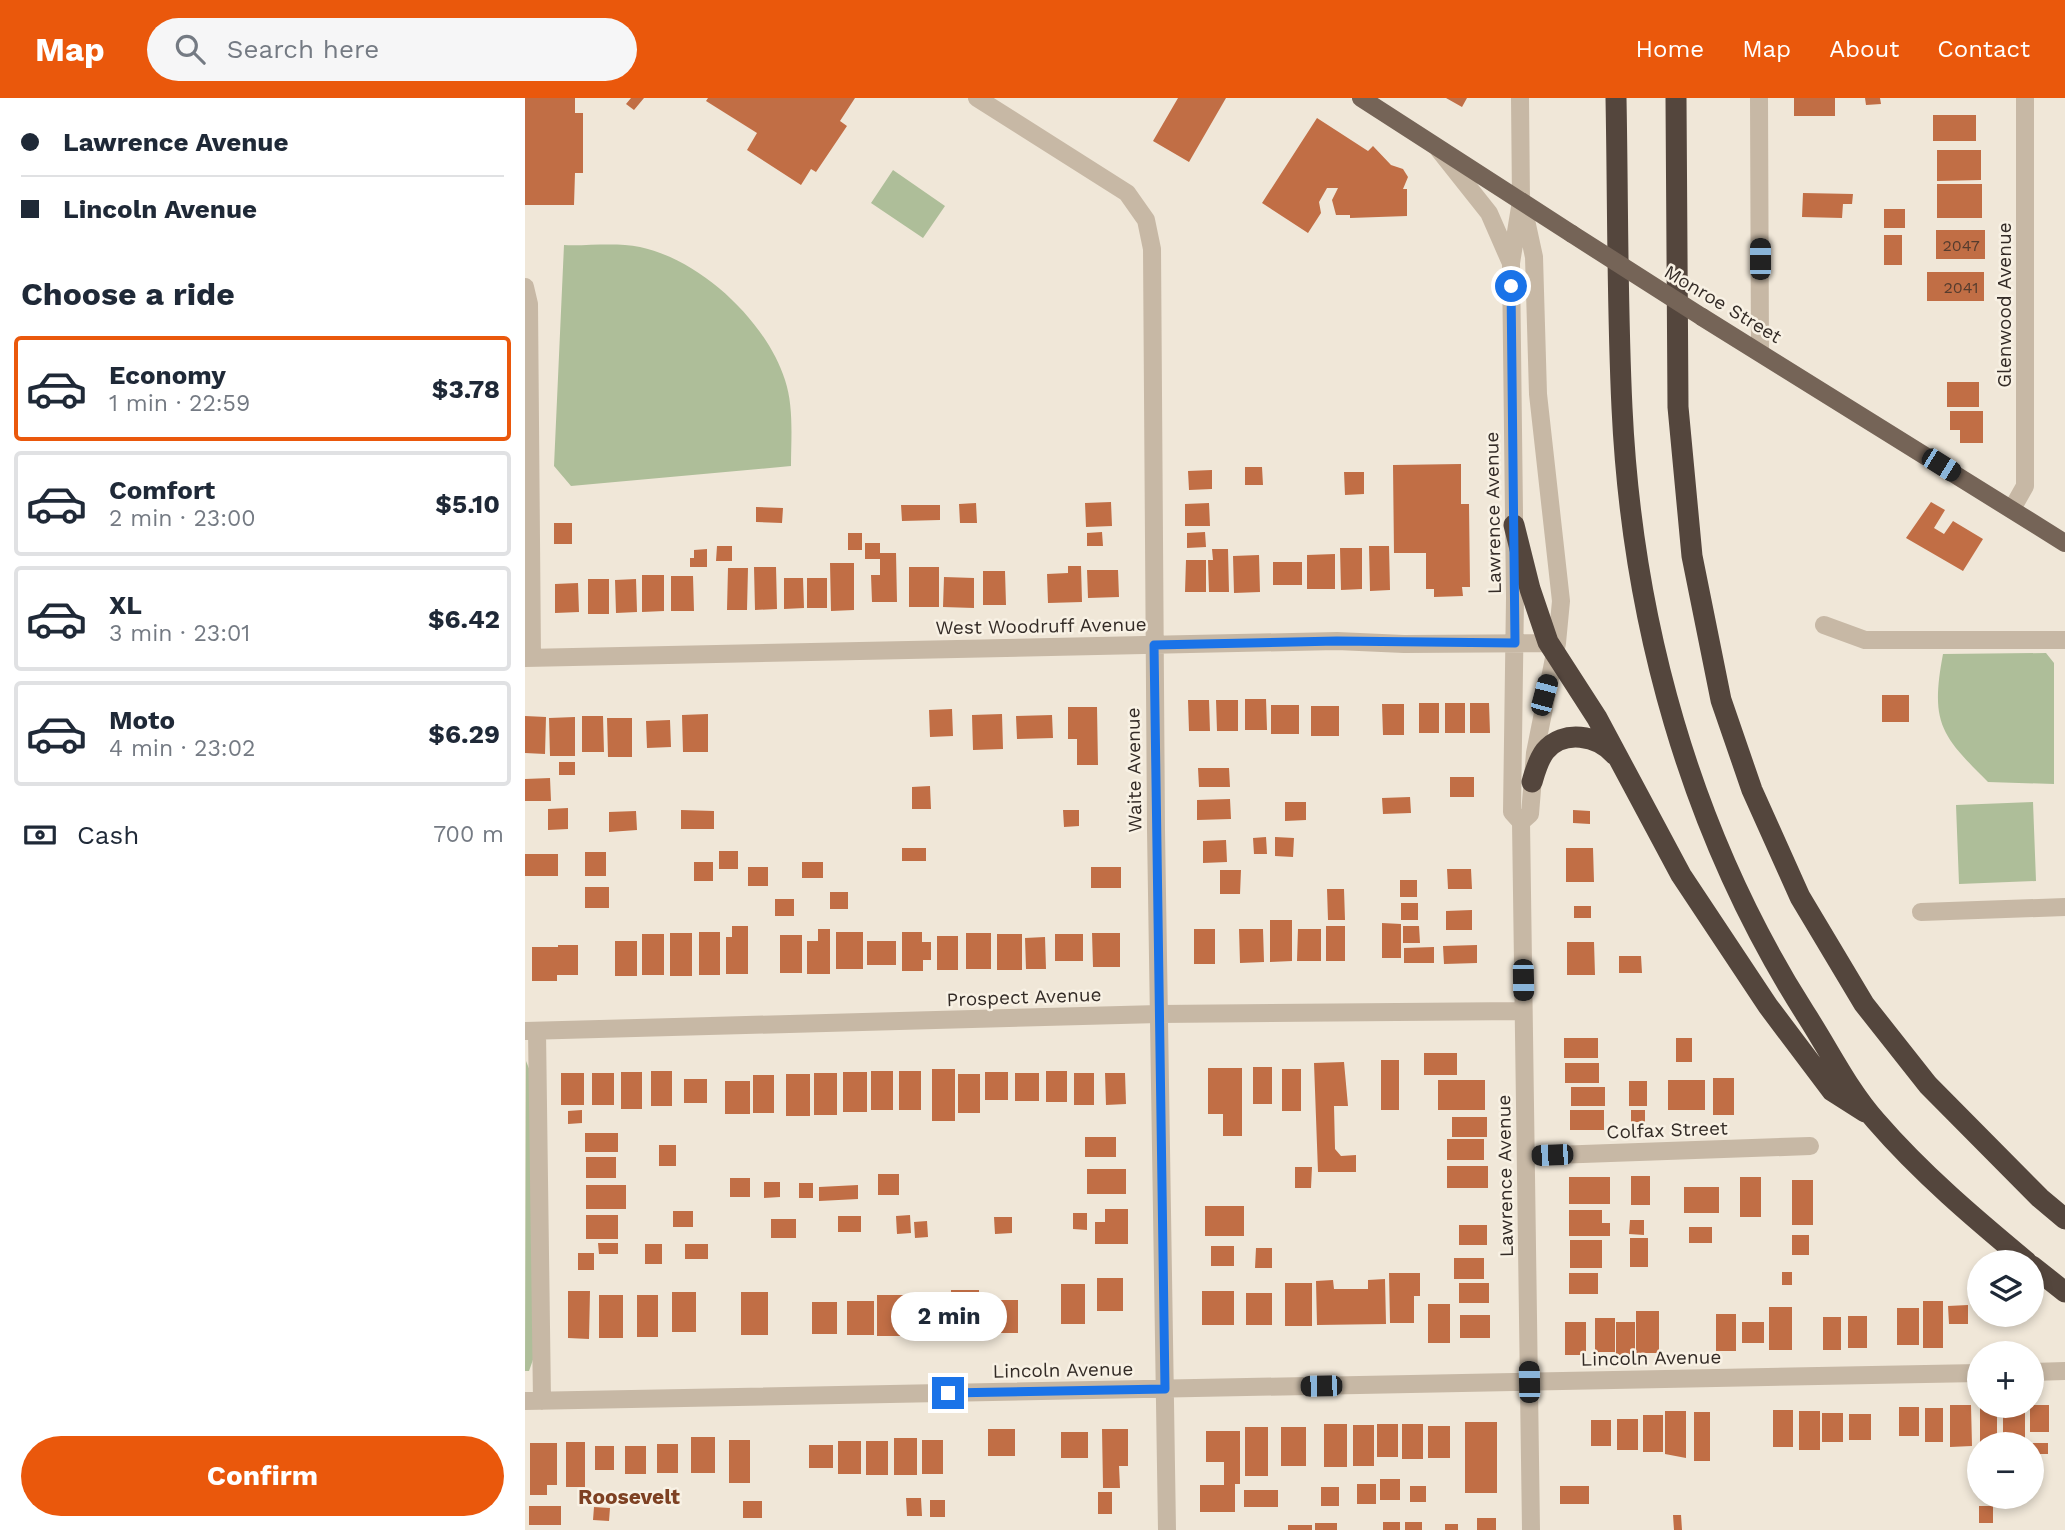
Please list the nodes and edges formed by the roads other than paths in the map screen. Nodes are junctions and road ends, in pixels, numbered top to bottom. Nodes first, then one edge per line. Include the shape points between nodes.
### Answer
1 (977, 98) edge
2 (1361, 98) edge
3 (1520, 98) edge
4 (1616, 98) edge
5 (1677, 98) edge
6 (1759, 98) edge
7 (2025, 98) edge
8 (1434, 145) junction
9 (1521, 201) junction
10 (1511, 263) junction
11 (525, 288) edge
12 (1761, 351) junction
13 (2012, 509) junction
14 (1514, 525) junction
15 (2065, 543) edge
16 (1824, 625) dead end
17 (2065, 640) edge
18 (1515, 643) junction
19 (1154, 645) junction
20 (1554, 647) junction
21 (529, 658) edge
22 (1621, 762) junction
23 (1532, 782) junction
24 (1521, 822) junction
25 (2065, 906) edge
26 (1921, 912) dead end
27 (1524, 1011) junction
28 (1159, 1014) junction
29 (531, 1031) edge
30 (1873, 1117) junction
31 (1810, 1146) dead end
32 (1526, 1156) junction
33 (2065, 1219) edge
34 (2014, 1250) edge
35 (2044, 1275) edge
36 (2065, 1292) edge
37 (2065, 1371) edge
38 (2044, 1372) edge
39 (1967, 1373) edge
40 (1529, 1382) junction
41 (1165, 1389) junction
42 (533, 1401) edge
43 (1167, 1530) edge
44 (1531, 1530) edge

1 - 19 street, Waite Avenue via 1127,193 1146,220 1152,249
2 - 8 main road, Monroe Street
3 - 9 street, Lawrence Avenue
4 - 30 highway via 1622,409 1640,572 1663,684 1689,775 1740,895 1789,987
5 - 33 highway via 1678,407 1692,556 1721,700 1752,790 1800,897 1864,1004 1929,1086
6 - 12 street
7 - 13 street, Glenwood Avenue via 2025,486
8 - 9 main road, Monroe Street
8 - 10 street via 1489,213
9 - 10 street, Lawrence Avenue
9 - 12 main road, Monroe Street, bridge
9 - 20 street, Lawrence Avenue via 1534,257 1538,394 1559,571
10 - 14 street, Lawrence Avenue
11 - 21 street via 529,304
12 - 13 main road, Monroe Street
13 - 15 main road, Monroe Street
14 - 18 street, Lawrence Avenue
14 - 20 highway via 1530,589
16 - 17 street via 1865,640
18 - 19 street, West Woodruff Avenue
18 - 20 street, West Woodruff Avenue
18 - 24 street, Lawrence Avenue via 1512,813
19 - 21 street, West Woodruff Avenue
19 - 28 street, Waite Avenue
20 - 22 highway
20 - 23 street, Lawrence Avenue
22 - 23 highway via 1597,740 1568,738 1546,750
22 - 30 highway via 1681,875 1768,1006 1832,1091
23 - 24 street, Lawrence Avenue via 1530,814
24 - 27 street, Lawrence Avenue
25 - 26 street
27 - 28 street, Prospect Avenue
27 - 32 street, Lawrence Avenue
28 - 29 street, Prospect Avenue
28 - 41 street, Waite Avenue
29 - 42 street
30 - 34 highway via 1909,1157
31 - 32 street, Colfax Street
32 - 40 street, Lawrence Avenue
35 - 36 highway
37 - 38 street
39 - 40 street, Lincoln Avenue
40 - 41 street, Lincoln Avenue
40 - 44 street, Lawrence Avenue
41 - 42 street, Lincoln Avenue
41 - 43 street, Waite Avenue

